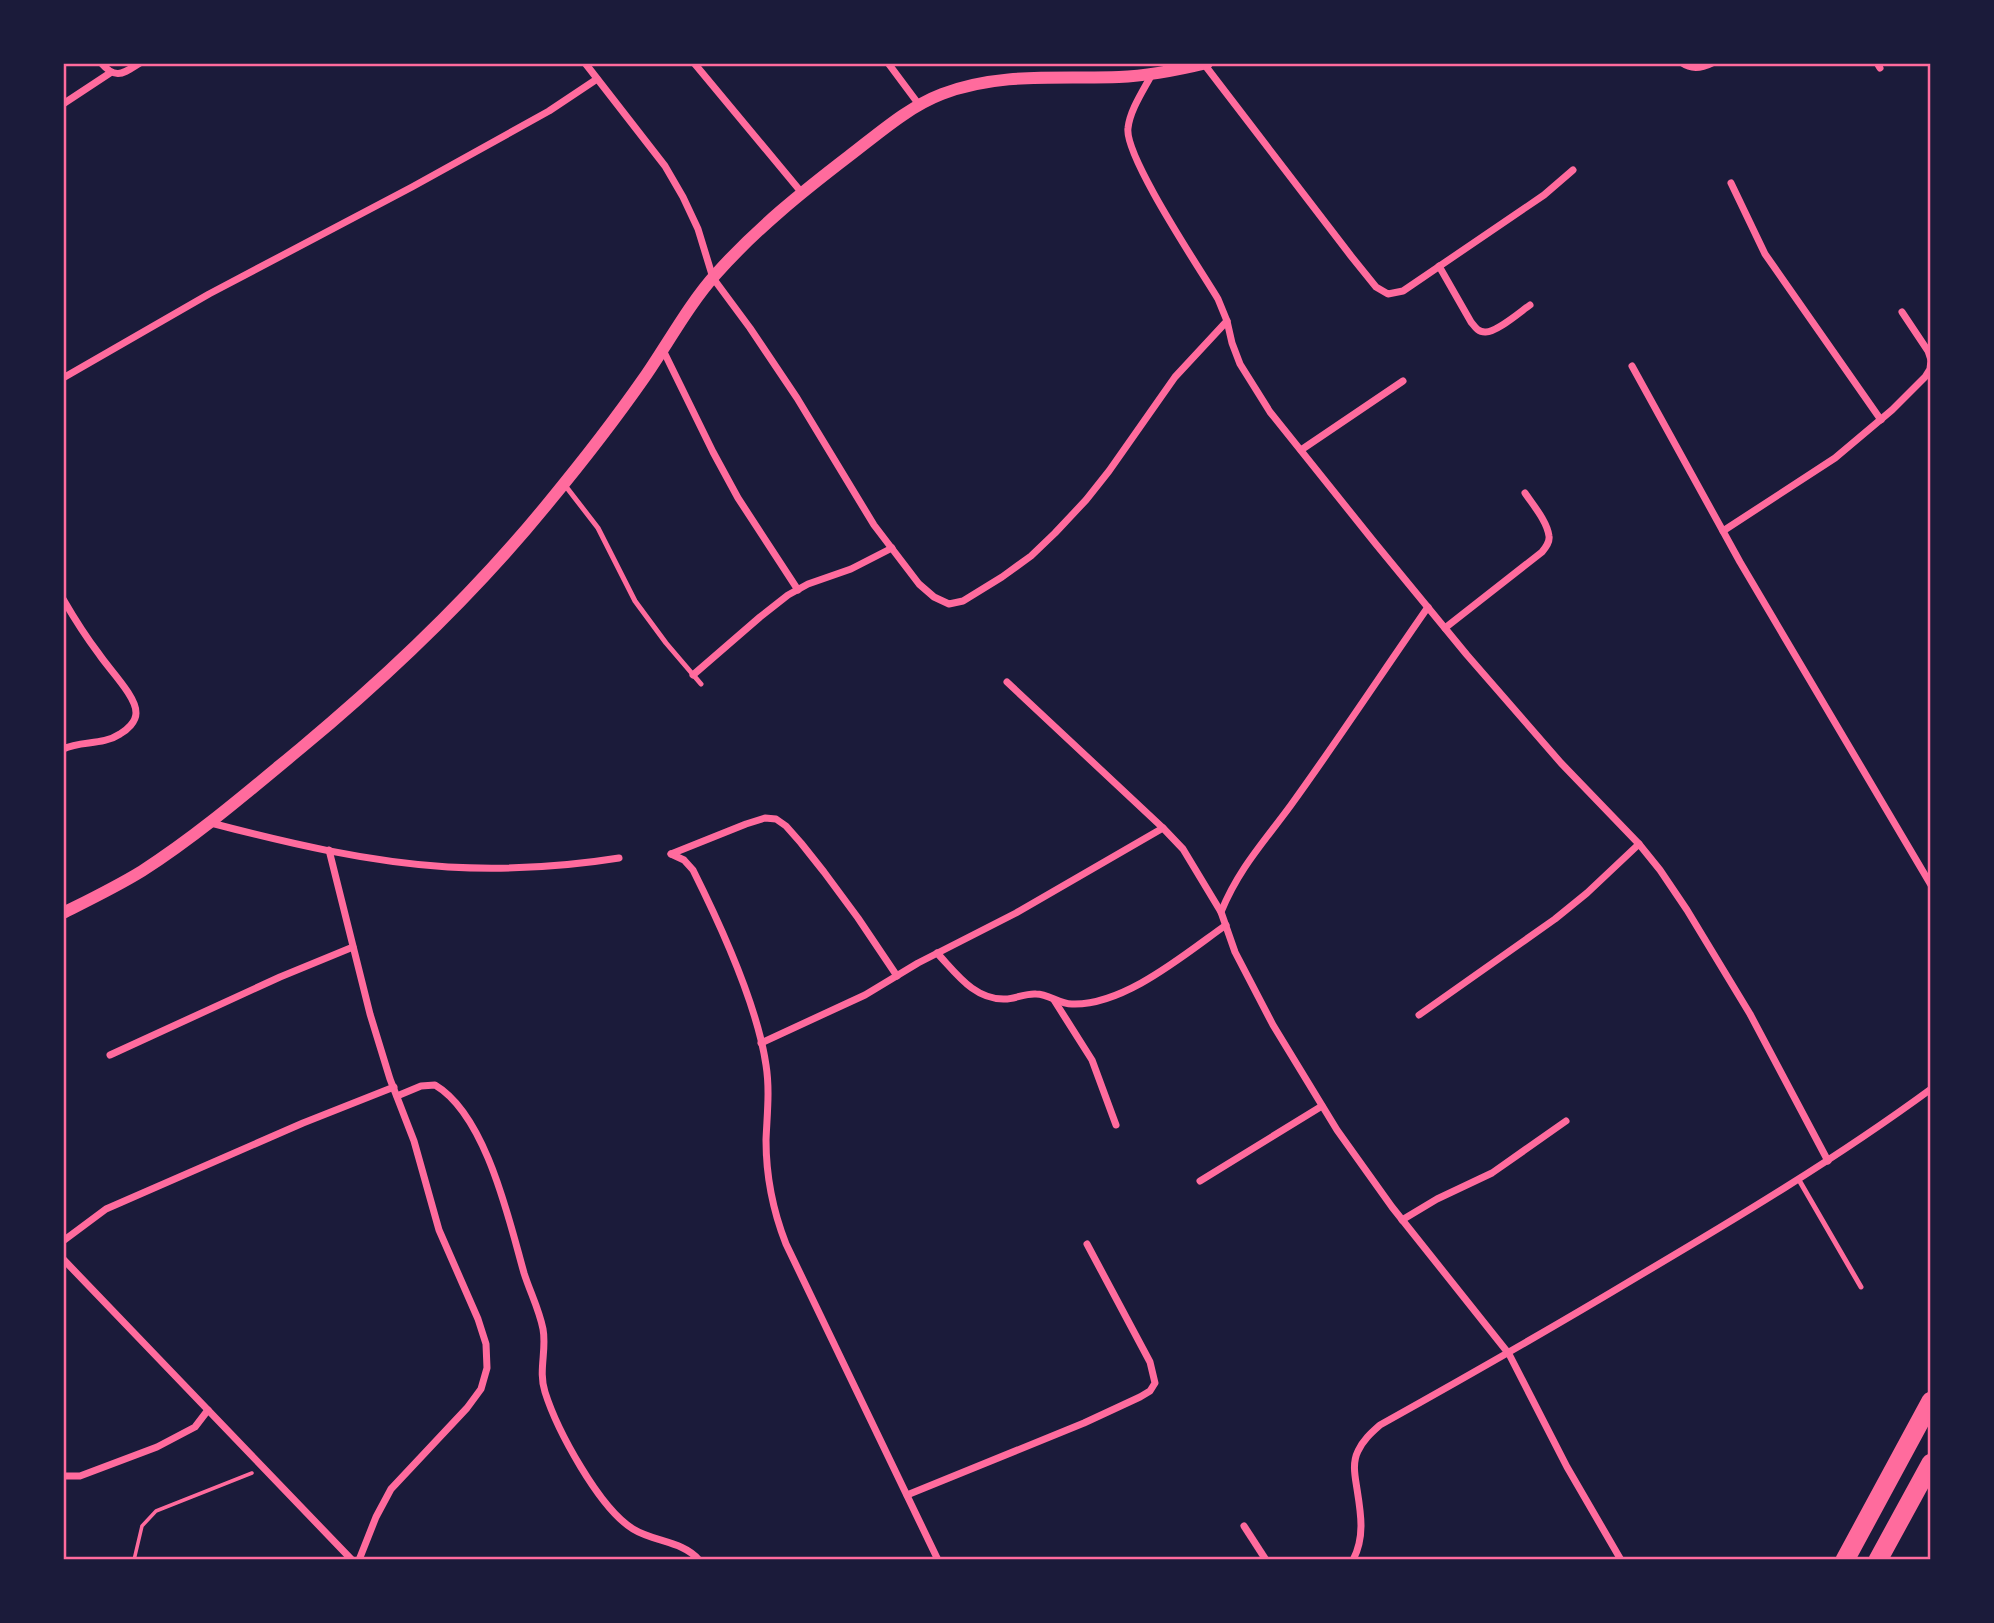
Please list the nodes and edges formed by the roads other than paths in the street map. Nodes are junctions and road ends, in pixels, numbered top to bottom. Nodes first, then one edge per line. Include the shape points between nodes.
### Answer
1 (101, 63) edge
2 (140, 63) edge
3 (585, 63) edge
4 (694, 63) edge
5 (887, 63) edge
6 (1205, 63) edge
7 (1682, 63) edge
8 (1713, 63) edge
9 (110, 74) junction
10 (1152, 74) junction
11 (597, 79) junction
12 (63, 104) edge
13 (920, 106) junction
14 (1573, 170) dead end
15 (1731, 183) dead end
16 (802, 193) junction
17 (1439, 266) junction
18 (713, 278) junction
19 (1530, 304) dead end
20 (1902, 312) dead end
21 (1227, 321) junction
22 (663, 350) junction
23 (1931, 360) edge
24 (1632, 366) dead end
25 (63, 378) edge
26 (1403, 381) dead end
27 (1881, 420) junction
28 (1301, 450) junction
29 (564, 484) junction
30 (1525, 493) dead end
31 (1723, 531) junction
32 (891, 548) junction
33 (798, 590) junction
34 (63, 599) edge
35 (1428, 607) junction
36 (1445, 628) junction
37 (693, 675) junction
38 (1007, 682) dead end
39 (701, 684) dead end
40 (63, 749) edge
41 (211, 822) junction
42 (1163, 828) junction
43 (1639, 844) junction
44 (329, 850) junction
45 (619, 858) dead end
46 (1931, 885) edge
47 (1221, 912) junction
48 (63, 914) edge
49 (1226, 925) junction
50 (353, 947) junction
51 (937, 953) junction
52 (897, 976) junction
53 (1054, 999) junction
54 (1419, 1015) dead end
55 (761, 1043) junction
56 (110, 1055) dead end
57 (1931, 1089) edge
58 (395, 1091) junction
59 (1322, 1106) junction
60 (1566, 1121) dead end
61 (1116, 1125) dead end
62 (1828, 1161) junction
63 (1799, 1180) junction
64 (1200, 1181) dead end
65 (1402, 1220) junction
66 (63, 1241) edge
67 (1087, 1244) dead end
68 (63, 1259) edge
69 (1861, 1287) dead end
70 (1508, 1354) junction
71 (1930, 1404) edge
72 (208, 1410) junction
73 (1931, 1463) edge
74 (63, 1476) edge
75 (907, 1495) junction
76 (1244, 1526) dead end
77 (352, 1560) edge
78 (359, 1560) edge
79 (699, 1560) edge
80 (939, 1560) edge
81 (1266, 1560) edge
82 (1353, 1560) edge
83 (1621, 1560) edge
84 (1845, 1560) edge
85 (1878, 1560) edge

1 - 9 street
2 - 9 street via 118,75
3 - 11 street
4 - 16 street
5 - 13 street
6 - 10 street
6 - 17 street via 1376,287 1388,293 1403,291
7 - 8 street via 1688,68
9 - 12 street
10 - 13 street via 978,84 940,94
10 - 21 street via 1127,130 1131,148
11 - 18 street via 665,166 698,229
11 - 25 street via 549,111
13 - 16 street via 880,131
14 - 17 street
15 - 27 street via 1765,254
16 - 18 street
17 - 19 street via 1471,322 1482,332 1496,328
18 - 22 street
18 - 32 street via 797,398
20 - 23 street
21 - 28 street via 1240,364 1252,385
21 - 32 street via 1175,377 1086,500 1031,556 1002,578 949,604 919,584
22 - 29 street
22 - 33 street via 725,475
23 - 27 street via 1925,377
24 - 31 street
26 - 28 street
27 - 31 street via 1835,458
28 - 35 street
29 - 37 lane via 598,528 635,601
29 - 41 street via 414,649
30 - 36 street via 1547,530 1548,545
31 - 46 street
32 - 33 street
33 - 37 street
34 - 40 street via 133,701 136,714 133,723 110,740
35 - 36 street
35 - 47 street via 1245,865
36 - 43 street via 1561,763
37 - 39 lane
38 - 42 street
41 - 44 street
41 - 48 street via 139,873
42 - 47 street via 1183,849
42 - 51 street
43 - 54 street via 1555,919
43 - 62 street via 1751,1014
44 - 45 street via 447,867 513,868
44 - 50 street
47 - 49 street
49 - 53 street via 1120,993 1086,1003
49 - 59 street via 1273,1025
50 - 56 street
50 - 58 street
51 - 52 street
51 - 53 street via 979,995 1008,999 1034,993
52 - 55 street
52 - 55 street via 801,842 776,819 746,824 671,854 684,860 702,887 739,974
53 - 61 street via 1092,1060
55 - 75 street via 768,1085 767,1168 778,1222
57 - 62 street
58 - 66 street via 303,1123 106,1209
58 - 78 street via 439,1230 478,1319 488,1368 481,1389 467,1408 391,1489
58 - 79 street via 435,1085 461,1109 479,1139 512,1224 539,1315 545,1342 545,1393 596,1489 631,1527 688,1550
59 - 64 street
59 - 65 street
60 - 65 street via 1492,1173
62 - 63 street
63 - 69 lane
63 - 70 street
65 - 70 street
67 - 75 street via 1150,1362 1155,1383 1150,1391
68 - 72 street
70 - 82 street via 1366,1437 1353,1468 1362,1528
70 - 83 street
71 - 84 highway
72 - 74 street via 195,1427 157,1447 80,1476
72 - 77 street
73 - 85 highway
75 - 80 street
76 - 81 street

